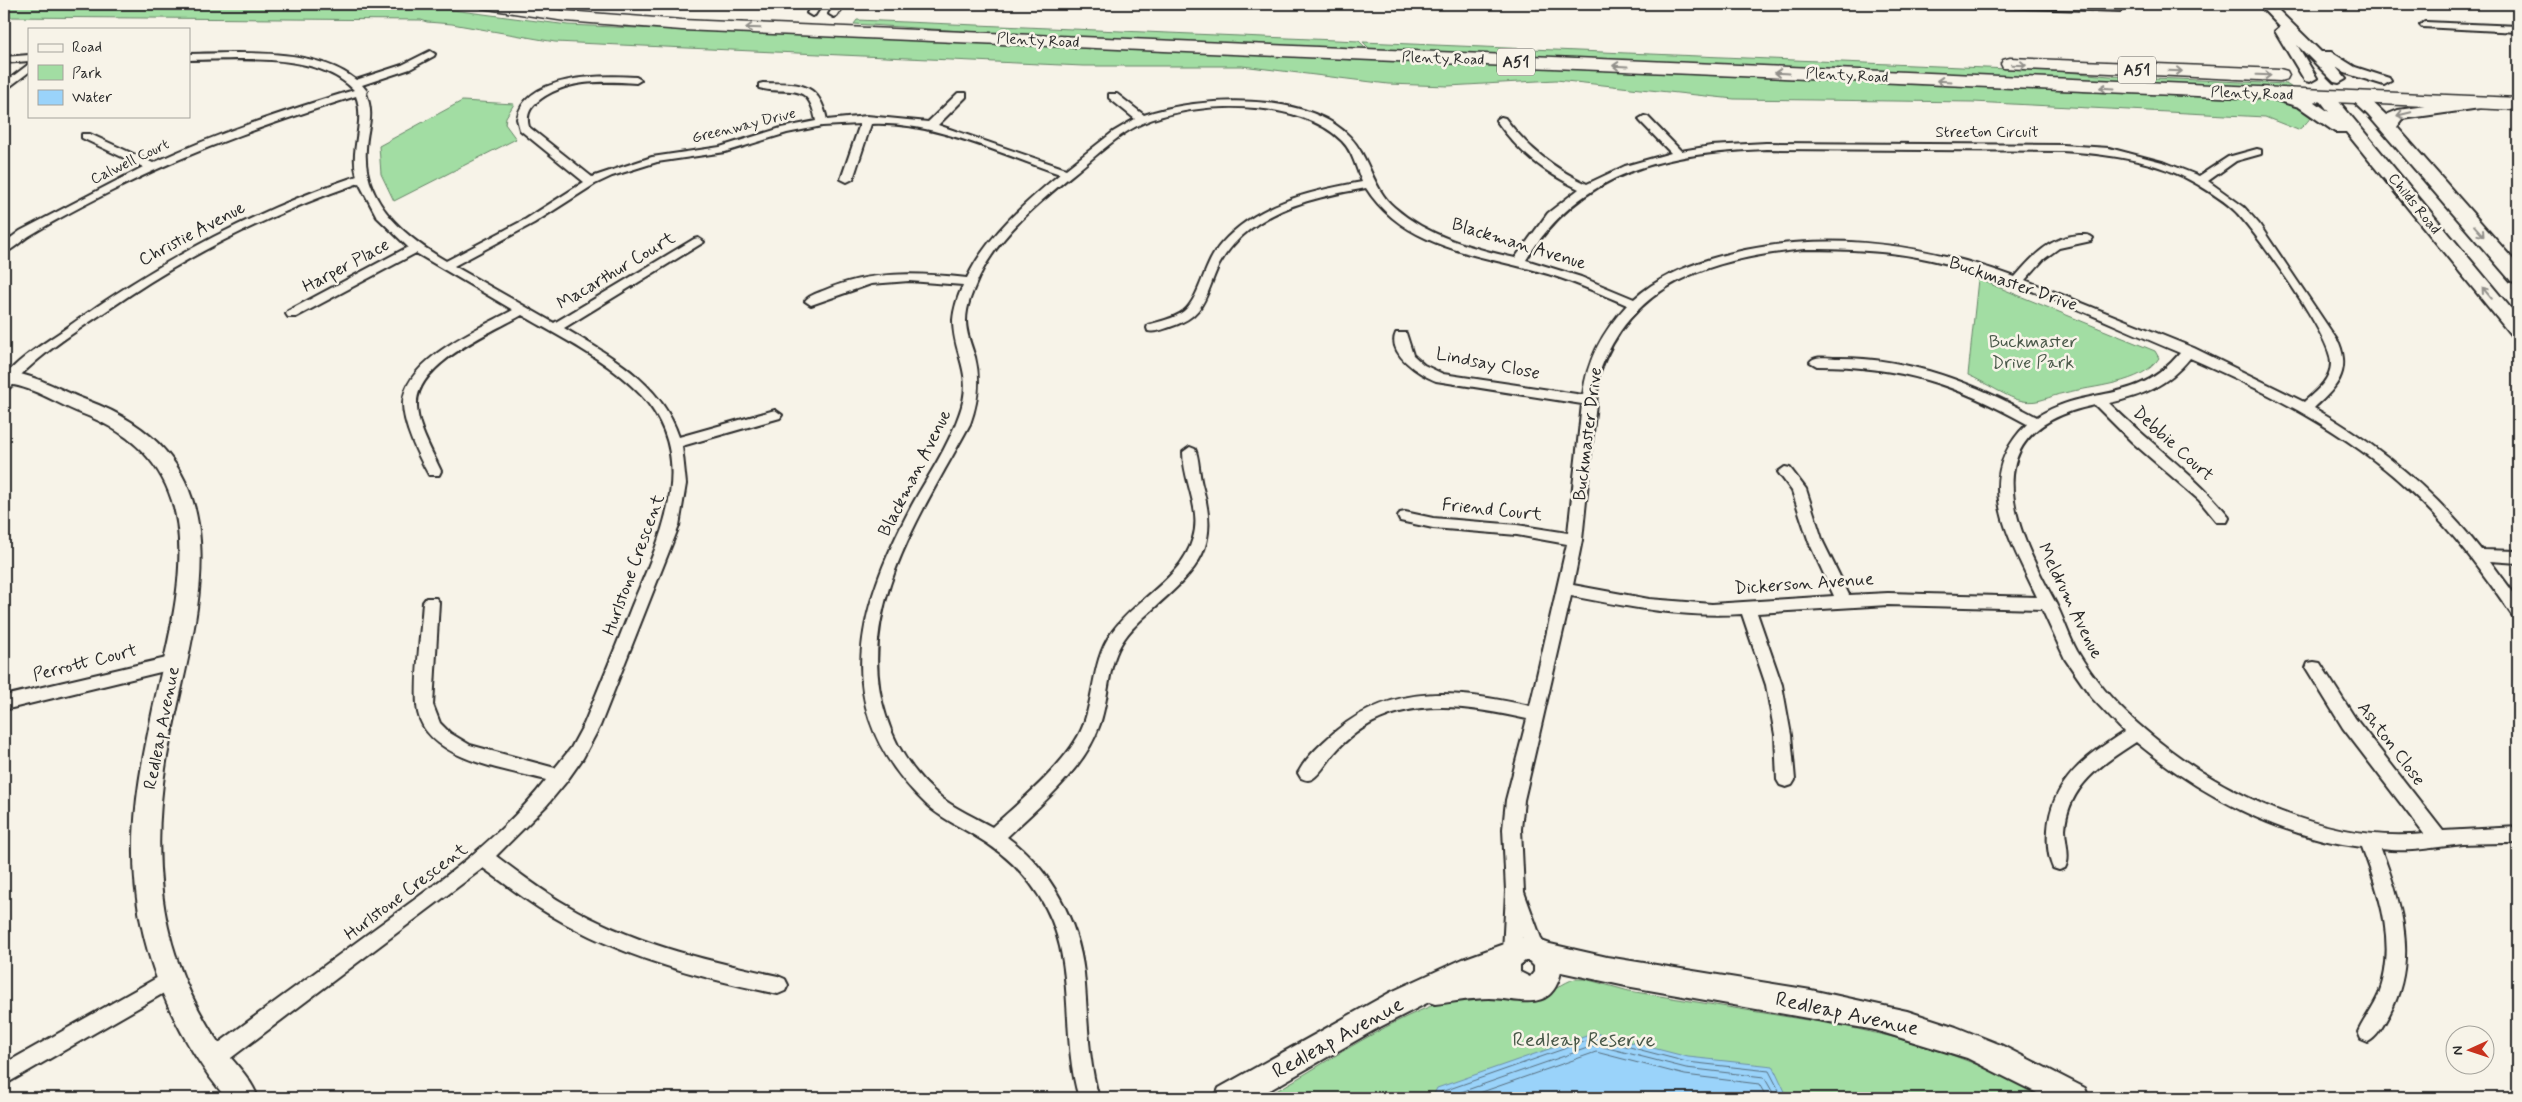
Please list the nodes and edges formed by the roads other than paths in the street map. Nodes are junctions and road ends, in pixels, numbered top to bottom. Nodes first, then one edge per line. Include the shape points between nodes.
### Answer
1 (488, 4) edge
2 (627, 4) edge
3 (1996, 4) edge
4 (2264, 4) edge
5 (672, 7) dead end
6 (2120, 8) dead end
7 (807, 10) edge
8 (842, 11) edge
9 (2425, 25) dead end
10 (2518, 29) edge
11 (802, 30) junction
12 (824, 31) junction
13 (2295, 34) junction
14 (430, 54) dead end
15 (190, 57) edge
16 (28, 58) edge
17 (4, 60) edge
18 (1996, 64) dead end
19 (28, 68) edge
20 (2310, 78) junction
21 (636, 80) dead end
22 (2339, 80) junction
23 (2384, 82) junction
24 (764, 86) dead end
25 (359, 87) junction
26 (4, 88) edge
27 (2518, 88) edge
28 (962, 95) dead end
29 (2280, 95) junction
30 (1113, 96) dead end
31 (2325, 96) junction
32 (2357, 97) junction
33 (2487, 103) junction
34 (2518, 104) edge
35 (1142, 119) junction
36 (1644, 119) dead end
37 (867, 120) junction
38 (1501, 120) dead end
39 (822, 123) junction
40 (931, 126) junction
41 (2388, 128) junction
42 (86, 136) dead end
43 (2257, 152) dead end
44 (1679, 155) junction
45 (2376, 158) junction
46 (2419, 164) junction
47 (152, 167) junction
48 (1068, 173) junction
49 (363, 178) junction
50 (847, 179) dead end
51 (2200, 181) junction
52 (591, 182) junction
53 (1369, 184) junction
54 (1586, 188) junction
55 (2087, 238) dead end
56 (698, 242) dead end
57 (416, 248) junction
58 (4, 249) edge
59 (1519, 262) junction
60 (446, 266) junction
61 (2518, 277) edge
62 (2018, 281) junction
63 (971, 282) junction
64 (812, 301) dead end
65 (1634, 304) junction
66 (522, 310) junction
67 (292, 314) dead end
68 (1153, 328) dead end
69 (553, 329) junction
70 (2518, 330) edge
71 (1401, 336) dead end
72 (2189, 351) junction
73 (1817, 362) dead end
74 (7, 382) edge
75 (1590, 400) junction
76 (2098, 400) junction
77 (2306, 408) junction
78 (775, 415) dead end
79 (2036, 423) junction
80 (676, 443) junction
81 (1190, 452) dead end
82 (434, 471) dead end
83 (1785, 472) dead end
84 (1405, 517) dead end
85 (2222, 518) dead end
86 (1576, 540) junction
87 (2478, 555) junction
88 (2518, 557) edge
89 (1565, 589) junction
90 (1844, 601) junction
91 (431, 602) dead end
92 (2048, 603) junction
93 (1748, 609) junction
94 (2518, 611) edge
95 (175, 662) junction
96 (2314, 668) dead end
97 (4, 703) edge
98 (1536, 714) junction
99 (2136, 733) junction
100 (1307, 773) dead end
101 (560, 777) junction
102 (1786, 780) dead end
103 (2518, 834) edge
104 (994, 837) junction
105 (2369, 841) junction
106 (2440, 841) junction
107 (483, 858) junction
108 (2058, 862) dead end
109 (1515, 891) junction
110 (1529, 959) junction
111 (169, 980) junction
112 (778, 985) dead end
113 (1420, 993) junction
114 (2368, 1032) dead end
115 (212, 1060) junction
116 (4, 1075) edge
117 (244, 1098) edge
118 (1089, 1098) edge
119 (1229, 1098) edge
120 (2075, 1098) edge

11 -> 1 highway, Plenty Road / A51 via 605,20
2 - 5 highway
3 - 6 street
4 - 13 street
4 - 20 street
7 - 8 highway
7 - 11 highway
8 - 12 highway
9 - 10 street
11 - 12 highway, Plenty Road / A51
29 -> 12 highway, Plenty Road / A51
13 - 22 street
13 - 23 street via 2350,70
14 - 25 street, Calwell Court
15 - 25 street via 297,60 325,67
16 - 17 street
18 -> 20 highway, Plenty Road / A51
19 - 26 street
20 - 22 highway, Plenty Road / A51
20 - 31 highway, Childs Road
21 - 52 street via 598,79 567,84 541,95 524,112 524,128
22 - 23 highway, Plenty Road / A51
22 - 32 highway, Childs Road
23 - 27 highway, Plenty Road / A51
24 - 39 street via 811,93 818,102
25 - 47 street, Calwell Court
25 - 49 street, Hurlstone Crescent via 366,110 360,150
28 - 40 street
29 - 31 highway, Plenty Road / A51
29 - 45 main road via 2316,110
30 - 35 street
31 - 32 highway, Plenty Road / A51
31 - 45 main road, Childs Road
32 - 33 highway, Plenty Road / A51
32 - 41 main road, Childs Road
33 - 34 highway, Plenty Road / A51
33 -> 41 main road via 2398,115 2391,119
35 - 48 street, Blackman Avenue
35 - 53 street, Blackman Avenue via 1180,108 1211,105 1252,105 1299,113 1328,126 1348,141 1360,158
36 - 44 street
37 - 39 street, Greenway Drive
37 - 40 street, Greenway Drive
37 - 50 street
38 - 54 street via 1536,161
39 - 52 street, Greenway Drive via 721,150 640,163
40 - 48 street, Greenway Drive
41 - 46 main road, Childs Road
42 - 47 street
43 - 51 street via 2232,159
44 - 51 street, Streeton Circuit via 1720,148 1766,146 2082,149 2145,159
44 - 54 street, Streeton Circuit via 1630,168
45 - 46 main road via 2397,156
70 -> 45 main road, Childs Road
46 -> 61 main road, Childs Road
47 - 58 street, Calwell Court via 24,234
48 - 63 street, Blackman Avenue via 1005,230
49 - 57 street, Hurlstone Crescent via 374,206
49 - 74 street, Christie Avenue via 305,198 208,244 124,293
51 - 77 street, Streeton Circuit via 2226,197 2248,217 2333,343 2338,365 2335,377
52 - 60 street, Greenway Drive
53 - 59 street, Blackman Avenue via 1395,214 1428,235 1468,251
53 - 68 street via 1332,190 1292,202 1247,226 1224,248 1192,312 1177,322
54 - 59 street, Streeton Circuit via 1545,224
55 - 62 street via 2051,246
56 - 69 street, Macarthur Court
57 - 60 street, Hurlstone Crescent
57 - 67 street, Harper Place
59 - 65 street, Blackman Avenue via 1576,280
60 - 66 street, Hurlstone Crescent
62 - 65 street, Buckmaster Drive via 1957,262 1901,251 1800,246 1759,250 1712,261 1672,278
62 - 72 street, Buckmaster Drive
63 - 64 street via 910,276 883,277 842,286
63 - 104 street, Blackman Avenue via 959,319 972,382 968,409 882,586 870,641 868,670 870,692 881,731 903,768 937,804
65 - 75 street, Buckmaster Drive via 1602,345 1592,374
66 - 69 street, Hurlstone Crescent
66 - 82 street via 431,364 413,386 412,413
69 - 80 street, Hurlstone Crescent via 642,386 662,412
71 - 75 street, Lindsay Close via 1410,360 1441,378
72 - 76 street, Meldrum Avenue via 2173,372 2158,383 2129,395
72 - 77 street, Buckmaster Drive
73 - 79 street via 1863,361 1910,368 1956,382
74 - 95 street, Redleap Avenue via 33,396 62,398 110,417 149,445 164,463 182,494 190,523 193,562
75 - 86 street, Buckmaster Drive
76 - 79 street, Meldrum Avenue via 2065,409
76 - 85 street, Debbie Court via 2204,496
77 - 87 street, Buckmaster Drive via 2398,472 2441,512
78 - 80 street
79 - 92 street, Meldrum Avenue via 2009,457 2003,489 2012,524
80 - 101 street, Hurlstone Crescent via 680,466 672,526 592,726
81 - 104 street via 1190,471 1204,520 1196,554 1172,585 1138,612 1118,636 1102,667 1097,710 1082,746 1026,808
83 - 90 street via 1799,489 1816,542
84 - 86 street, Friend Court
86 - 89 street, Buckmaster Drive
87 - 88 street
87 - 94 street, Buckmaster Drive
89 - 93 street, Dickerson Avenue via 1649,605
89 - 98 street, Buckmaster Drive
90 - 92 street, Dickerson Avenue via 1935,599
90 - 93 street, Dickerson Avenue
91 - 101 street via 425,705 433,727 453,745 466,751
92 - 99 street, Meldrum Avenue via 2082,673 2113,712
93 - 102 street via 1774,685 1783,735
95 - 97 street, Perrott Court
95 - 111 street, Redleap Avenue via 151,782 146,858 149,895
96 - 106 street, Ashton Close via 2349,723
98 - 100 street via 1466,700 1442,699 1395,706 1356,723 1339,736
98 - 109 street, Buckmaster Drive via 1514,800
99 - 105 street, Meldrum Avenue via 2166,758 2239,801 2307,827
99 - 108 street via 2075,779 2064,797 2056,813 2054,829
101 - 107 street, Hurlstone Crescent via 519,825
103 - 106 street, Meldrum Avenue via 2467,836
104 - 118 street, Blackman Avenue via 1032,872 1047,892 1067,934 1075,978 1079,1062
105 - 106 street, Meldrum Avenue
105 - 114 street via 2393,912 2397,958 2387,999
107 - 112 street via 566,915 636,948 721,974
107 - 115 street, Hurlstone Crescent
109 - 110 street, Buckmaster Drive
109 - 110 street, Buckmaster Drive
110 - 113 street, Redleap Avenue via 1464,971
110 - 113 street, Redleap Avenue via 1537,989 1488,985
110 - 120 street, Redleap Avenue via 1568,972 1605,970 1899,1022 1987,1053
111 - 115 street, Redleap Avenue
111 - 116 street
113 - 119 street, Redleap Avenue
115 - 117 street, Redleap Avenue

